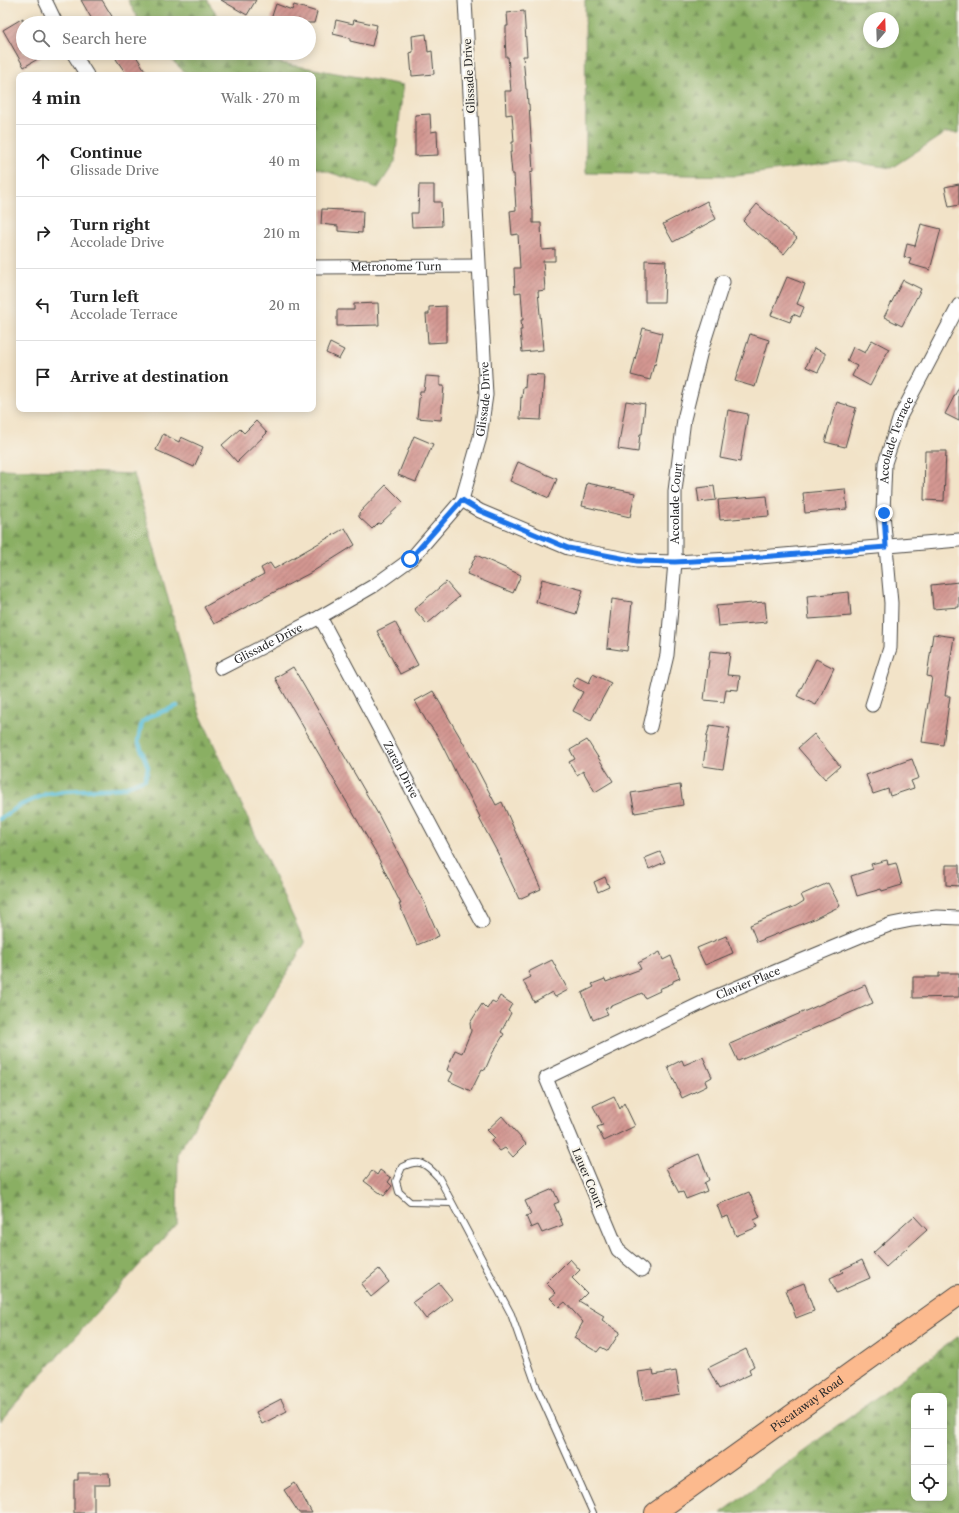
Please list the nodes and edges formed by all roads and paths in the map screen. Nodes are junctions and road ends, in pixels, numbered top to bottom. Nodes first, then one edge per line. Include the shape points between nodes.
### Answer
1 (45, 0) edge
2 (465, 0) edge
3 (53, 16) edge
4 (77, 60) edge
5 (85, 72) edge
6 (478, 266) junction
7 (316, 267) edge
8 (723, 282) dead end
9 (959, 305) edge
10 (462, 500) junction
11 (959, 540) edge
12 (886, 547) junction
13 (675, 562) junction
14 (320, 617) junction
15 (221, 668) dead end
16 (872, 705) dead end
17 (650, 727) dead end
18 (959, 918) edge
19 (482, 922) dead end
20 (546, 1078) joint
21 (452, 1203) junction
22 (642, 1270) dead end
23 (959, 1295) edge
24 (593, 1513) edge
25 (655, 1513) edge

1 - 3 street
2 - 6 street, Glissade Drive
4 - 5 street
6 - 7 street, Metronome Turn
6 - 10 street, Glissade Drive via 486,395 480,437
8 - 13 street, Accolade Court via 700,351 684,419 675,490
9 - 12 street, Accolade Terrace via 900,417 885,463
10 - 13 street via 480,511 568,548 637,561
10 - 14 street, Glissade Drive via 410,559 375,585
11 - 12 street
12 - 13 street
12 - 16 street, Accolade Terrace via 892,603 890,648
13 - 17 street, Accolade Court via 667,655
14 - 15 street, Glissade Drive
14 - 19 street, Zareh Drive
18 - 20 street, Clavier Place via 937,917 892,924 712,998
20 - 22 street, Lauer Court via 618,1250
21 - 21 lane via 439,1178 427,1165 413,1162 402,1167 396,1181 399,1192 410,1202
21 - 24 lane via 511,1314 537,1388
23 - 25 main road, Piscataway Road

